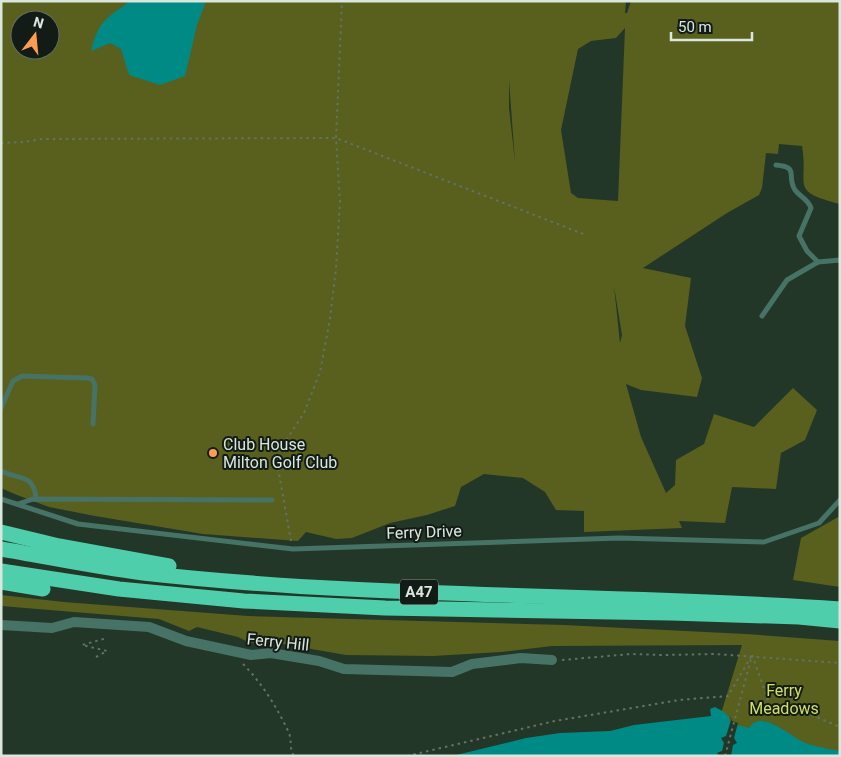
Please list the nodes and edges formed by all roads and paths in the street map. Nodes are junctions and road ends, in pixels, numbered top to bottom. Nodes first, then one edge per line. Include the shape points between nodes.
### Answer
1 (342, 1) edge
2 (336, 138) junction
3 (1, 143) edge
4 (776, 165) dead end
5 (586, 235) dead end
6 (840, 260) edge
7 (818, 262) junction
8 (762, 316) dead end
9 (1, 408) edge
10 (93, 424) dead end
11 (1, 470) edge
12 (1, 499) edge
13 (36, 499) junction
14 (272, 500) dead end
15 (840, 500) edge
16 (18, 504) junction
17 (1, 532) edge
18 (1, 549) edge
19 (293, 549) junction
20 (1, 571) edge
21 (1, 582) edge
22 (255, 583) junction
23 (244, 601) junction
24 (840, 609) edge
25 (840, 621) edge
26 (1, 625) edge
27 (107, 638) dead end
28 (752, 655) junction
29 (96, 657) dead end
30 (552, 660) joint
31 (840, 663) edge
32 (254, 675) dead end
33 (840, 727) edge
34 (294, 756) edge
35 (407, 756) edge
36 (725, 756) edge

1 - 2 path
2 - 3 path via 42,139
2 - 5 path
2 - 19 path via 340,202 330,319 320,372 304,413 281,448 278,468
4 - 7 lane via 787,166 792,171 795,189 810,203 811,208 799,236
6 - 7 lane
7 - 8 lane via 787,280
9 - 10 lane via 13,381 22,376 87,378 92,379 95,386
11 - 13 lane via 32,483
12 - 16 lane, Ferry Drive
13 - 14 lane
13 - 16 lane
15 - 19 lane, Ferry Drive via 819,523 764,542 620,538
16 - 19 lane, Ferry Drive via 78,524
17 - 22 highway, A47
18 - 22 highway, A47 via 142,572
20 - 23 highway, A47 via 119,589
21 - 23 highway, A47 via 118,598
22 - 24 highway, A47 via 744,602
23 - 25 highway, A47 via 386,608 799,616
26 - 30 street, Ferry Hill via 52,628 74,622 149,627 186,641 251,656 271,653 318,661 344,670 452,672 472,664 521,658
27 - 29 path via 82,644 108,651
28 - 30 path via 631,654
28 - 31 path
28 - 33 path via 771,708 807,713
28 - 35 path via 728,696 679,700 554,721
28 - 36 path
32 - 34 path via 283,720

